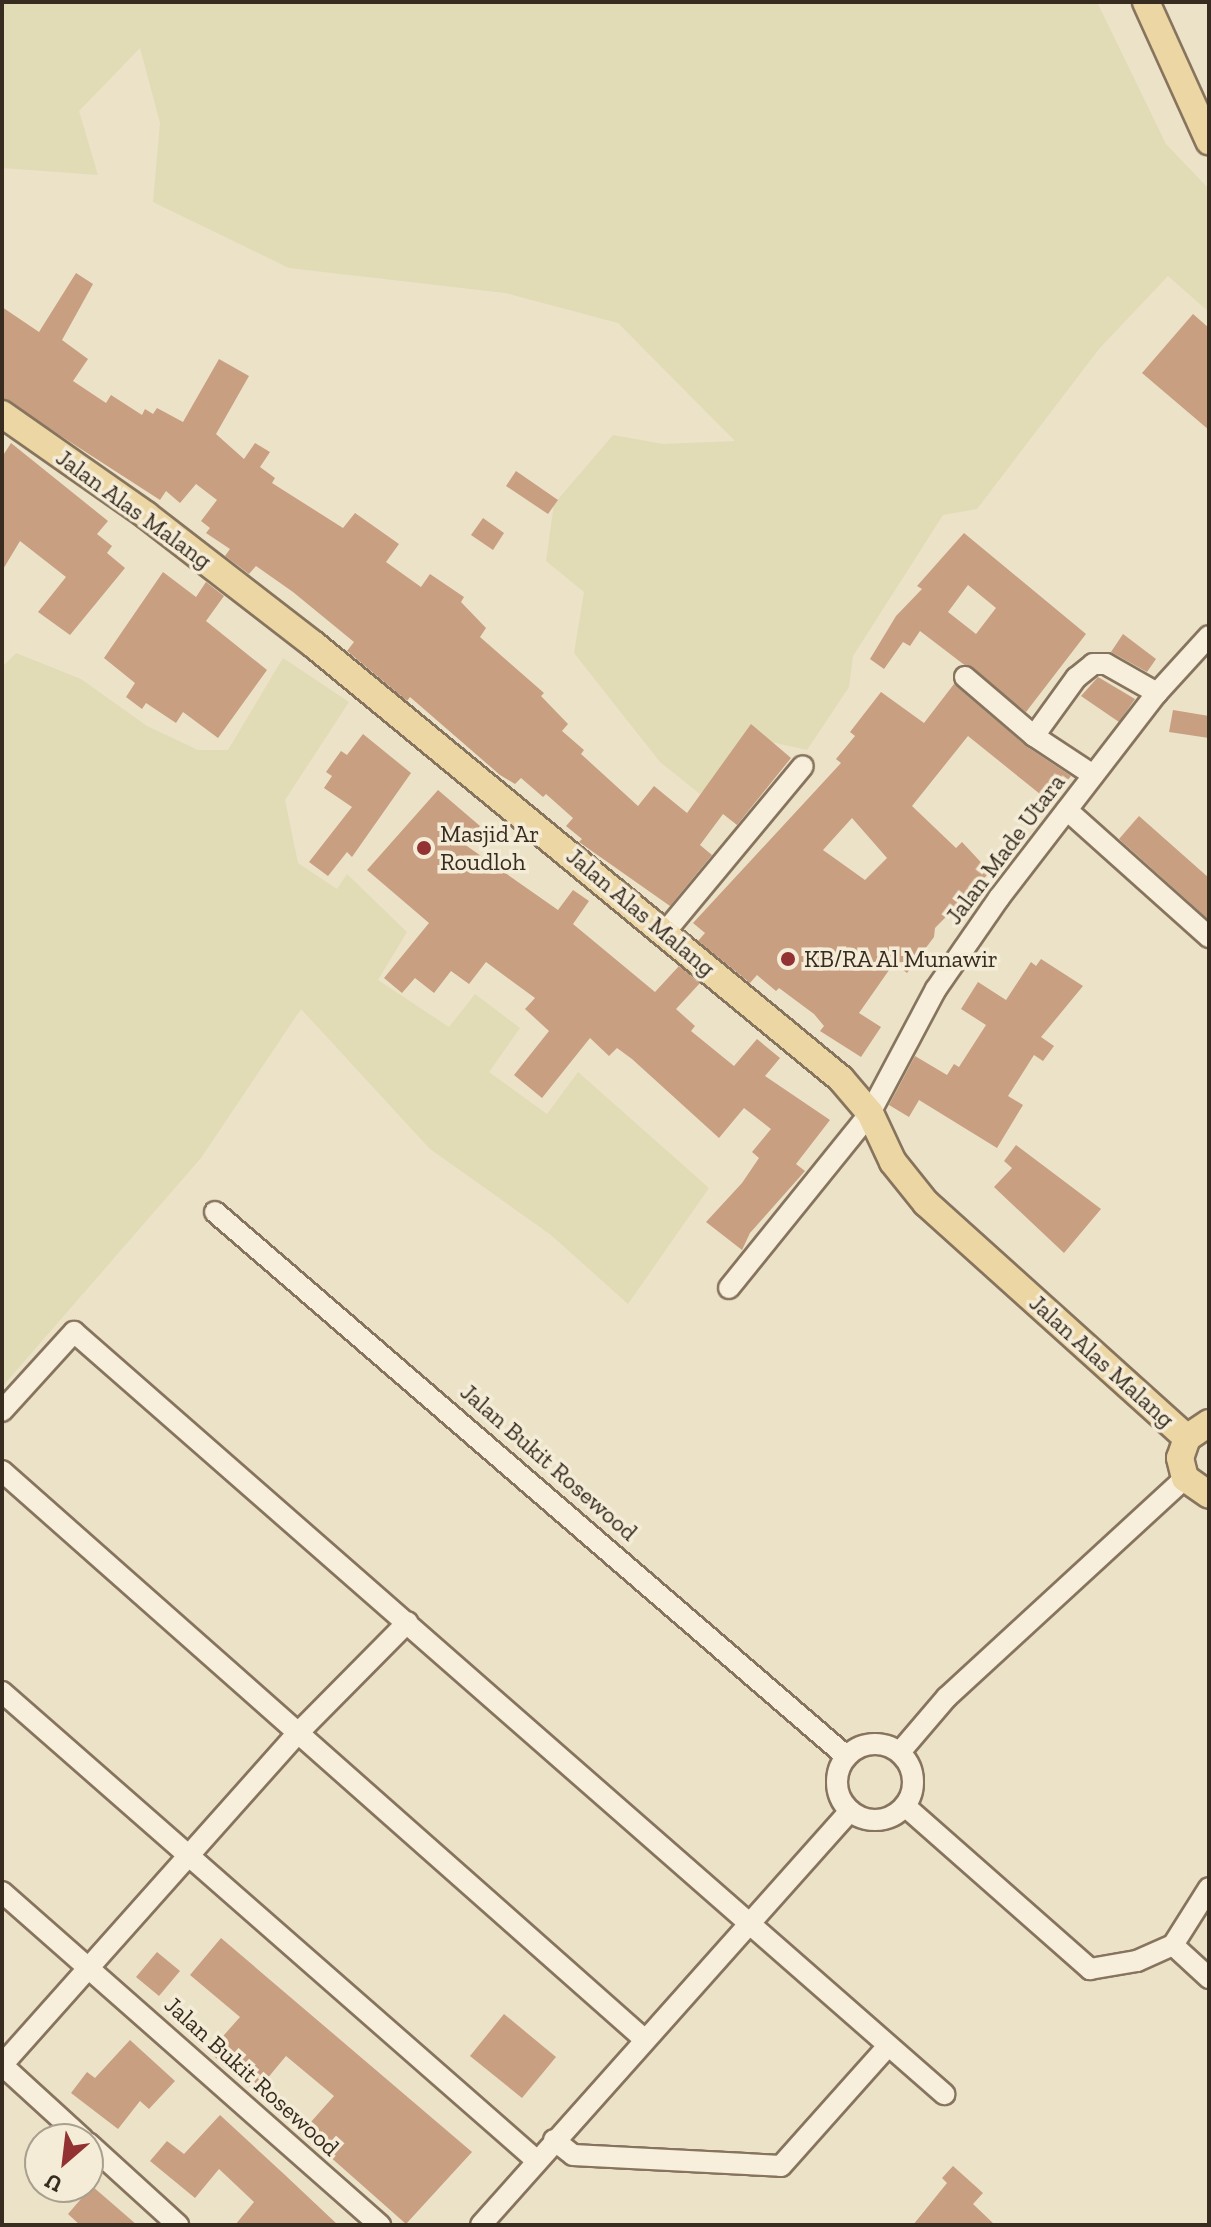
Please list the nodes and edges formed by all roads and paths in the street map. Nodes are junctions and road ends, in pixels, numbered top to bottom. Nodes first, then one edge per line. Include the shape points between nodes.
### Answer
1 (1146, 2) edge
2 (1209, 141) edge
3 (2, 414) edge
4 (1209, 636) edge
5 (965, 677) dead end
6 (1157, 693) junction
7 (1034, 736) junction
8 (803, 766) dead end
9 (1093, 775) junction
10 (1067, 810) junction
11 (666, 931) junction
12 (1209, 937) edge
13 (870, 1113) junction
14 (215, 1212) dead end
15 (729, 1288) dead end
16 (2, 1411) edge
17 (1209, 1423) edge
18 (1187, 1438) junction
19 (2, 1471) edge
20 (1185, 1478) junction
21 (1209, 1495) edge
22 (408, 1622) junction
23 (2, 1692) edge
24 (300, 1731) junction
25 (900, 1752) junction
26 (846, 1756) junction
27 (905, 1806) junction
28 (850, 1811) junction
29 (189, 1854) junction
30 (1209, 1888) edge
31 (2, 1892) edge
32 (747, 1925) junction
33 (1173, 1945) junction
34 (89, 1966) junction
35 (1209, 1978) edge
36 (644, 2039) junction
37 (887, 2047) junction
38 (2, 2065) edge
39 (944, 2094) dead end
40 (65, 2123) edge
41 (554, 2140) junction
42 (104, 2158) edge
43 (536, 2160) junction
44 (178, 2225) edge
45 (380, 2225) edge
46 (481, 2225) edge

1 - 2 main road
3 - 11 main road, Jalan Alas Malang via 146,515 313,644
4 - 6 street, Jalan Made Utara
5 - 7 street
6 - 7 street via 1106,664 1093,664 1076,678
6 - 9 street, Jalan Made Utara
7 - 9 street
8 - 11 street
9 - 10 street, Jalan Made Utara
10 - 12 street
10 - 13 street, Jalan Made Utara via 954,960
11 - 13 main road, Jalan Alas Malang via 841,1079
13 - 15 street, Jalan Made Utara
13 - 18 main road, Jalan Alas Malang via 893,1162 926,1203
14 - 26 street, Jalan Bukit Rosewood
16 - 22 street via 74,1332
17 - 18 main road
18 - 20 main road via 1180,1458
19 - 24 street
20 - 21 main road
20 - 25 street via 947,1697
22 - 24 street
22 - 32 street
23 - 29 street
24 - 29 street
24 - 36 street
25 - 26 street via 873,1743
25 - 27 street via 913,1778
26 - 28 street via 837,1790
27 - 28 street via 879,1820
27 - 33 street via 1083,1966 1103,1969
28 - 32 street
29 - 34 street
29 - 43 street
30 - 33 street
31 - 34 street, Jalan Bukit Rosewood
32 - 36 street
32 - 37 street
33 - 35 street
34 - 38 street
34 - 45 street, Jalan Bukit Rosewood
36 - 41 street
37 - 39 street
37 - 41 street via 781,2166 573,2155
38 - 40 street
41 - 43 street
42 - 44 street
43 - 46 street

